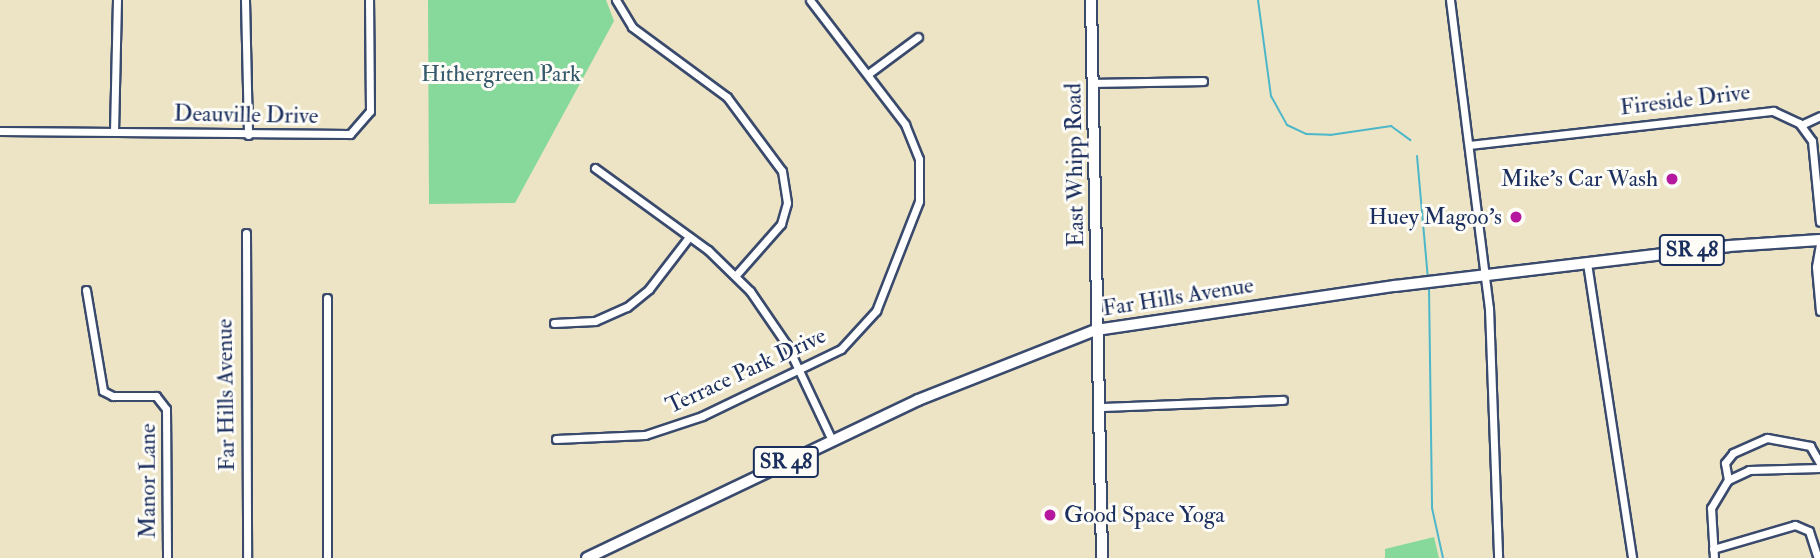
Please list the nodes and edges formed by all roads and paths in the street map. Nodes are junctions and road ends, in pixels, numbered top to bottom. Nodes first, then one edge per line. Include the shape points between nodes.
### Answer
1 (117, 0) edge
2 (245, 0) edge
3 (369, 0) edge
4 (616, 0) edge
5 (810, 0) edge
6 (1091, 0) edge
7 (1450, 0) edge
8 (918, 37) dead end
9 (868, 74) junction
10 (1203, 81) dead end
11 (1093, 83) junction
12 (1820, 116) edge
13 (1801, 125) junction
14 (0, 131) edge
15 (114, 132) junction
16 (248, 135) junction
17 (1469, 145) junction
18 (595, 168) dead end
19 (1820, 222) edge
20 (246, 233) dead end
21 (689, 237) junction
22 (1820, 242) edge
23 (1587, 263) junction
24 (736, 275) junction
25 (1485, 276) junction
26 (86, 290) dead end
27 (327, 298) dead end
28 (1820, 311) edge
29 (554, 323) dead end
30 (1096, 330) junction
31 (799, 370) junction
32 (1283, 400) dead end
33 (1100, 407) junction
34 (556, 439) dead end
35 (832, 440) junction
36 (1820, 466) edge
37 (1728, 480) junction
38 (1713, 549) junction
39 (167, 558) edge
40 (247, 558) edge
41 (327, 558) edge
42 (587, 558) edge
43 (1102, 558) edge
44 (1498, 558) edge
45 (1633, 558) edge
46 (1714, 558) edge
47 (1818, 558) edge

1 - 15 street
2 - 16 street
3 - 16 street, Deauville Drive via 371,100 363,123 340,136
4 - 24 street via 632,27 727,97 782,171 787,202 781,224
5 - 9 street, Terrace Park Drive
6 - 11 main road, East Whipp Road
7 - 17 street
8 - 9 street
9 - 31 street, Terrace Park Drive via 911,135 921,171 919,201 870,321 841,349
10 - 11 street
11 - 30 main road, East Whipp Road
12 - 13 street
13 - 17 street, Fireside Drive via 1765,110
13 - 19 street via 1814,147
14 - 15 street, Deauville Drive
15 - 16 street, Deauville Drive
17 - 25 street
18 - 21 street
20 - 40 street, Far Hills Avenue
21 - 24 street
21 - 29 street via 649,289 626,307 595,321
22 - 23 main road, Far Hills Avenue / SR 48 via 1742,244
22 - 28 street via 1816,267
23 - 25 main road, Far Hills Avenue / SR 48
23 - 45 street
24 - 31 street via 776,326
25 - 30 main road, Far Hills Avenue / SR 48
25 - 44 street
26 - 39 street, Manor Lane via 103,391 113,396 156,397 166,409
27 - 41 street
30 - 33 main road, East Whipp Road
30 - 35 main road, Far Hills Avenue / SR 48 via 991,369
31 - 34 street, Terrace Park Drive via 661,431
31 - 35 street
32 - 33 street
33 - 43 main road, East Whipp Road
35 - 42 main road, Far Hills Avenue / SR 48
36 - 37 street via 1749,470
36 - 37 street via 1818,453 1801,442 1767,438 1733,453 1725,463
37 - 38 street via 1712,508
38 - 46 street
38 - 47 street via 1795,525 1808,531

